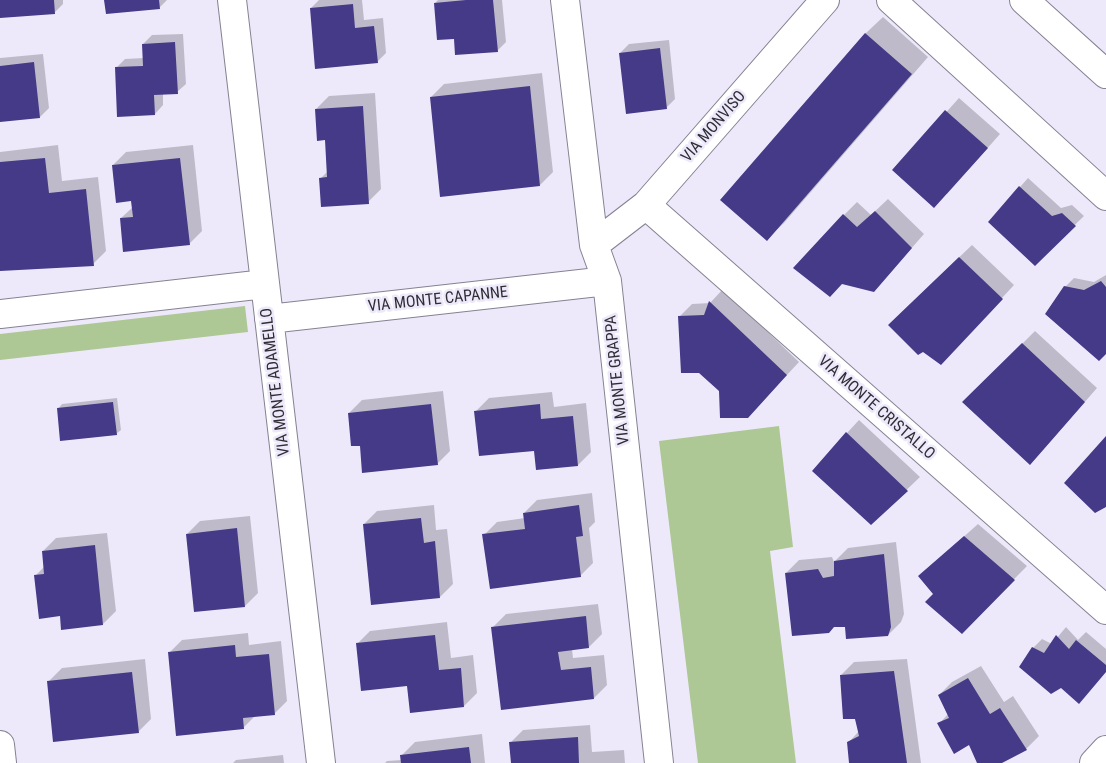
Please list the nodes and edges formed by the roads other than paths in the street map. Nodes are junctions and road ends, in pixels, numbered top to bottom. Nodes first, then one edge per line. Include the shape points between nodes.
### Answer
1 (232, 0) edge
2 (565, 0) edge
3 (825, 0) edge
4 (891, 0) edge
5 (1024, 0) edge
6 (1106, 74) edge
7 (1106, 196) edge
8 (646, 205) junction
9 (594, 245) junction
10 (607, 281) junction
11 (265, 284) junction
12 (0, 314) edge
13 (269, 319) junction
14 (1106, 610) edge
15 (0, 745) edge
16 (1106, 750) edge
17 (2, 763) edge
18 (321, 763) edge
19 (659, 763) edge
20 (1094, 763) edge

1 - 11 street, VIA MONTE ADAMELLO
2 - 9 street, VIA MONTE GRAPPA
3 - 8 street, VIA MONVISO
4 - 7 street
5 - 6 street
8 - 9 street, VIA MONVISO
8 - 14 street, VIA MONTE CRISTALLO
9 - 10 street, VIA MONTE GRAPPA
10 - 13 street, VIA MONTE CAPANNE
10 - 19 street, VIA MONTE GRAPPA
11 - 12 street
11 - 13 street, VIA MONTE ADAMELLO
13 - 18 street, VIA MONTE ADAMELLO
15 - 17 street
16 - 20 street

